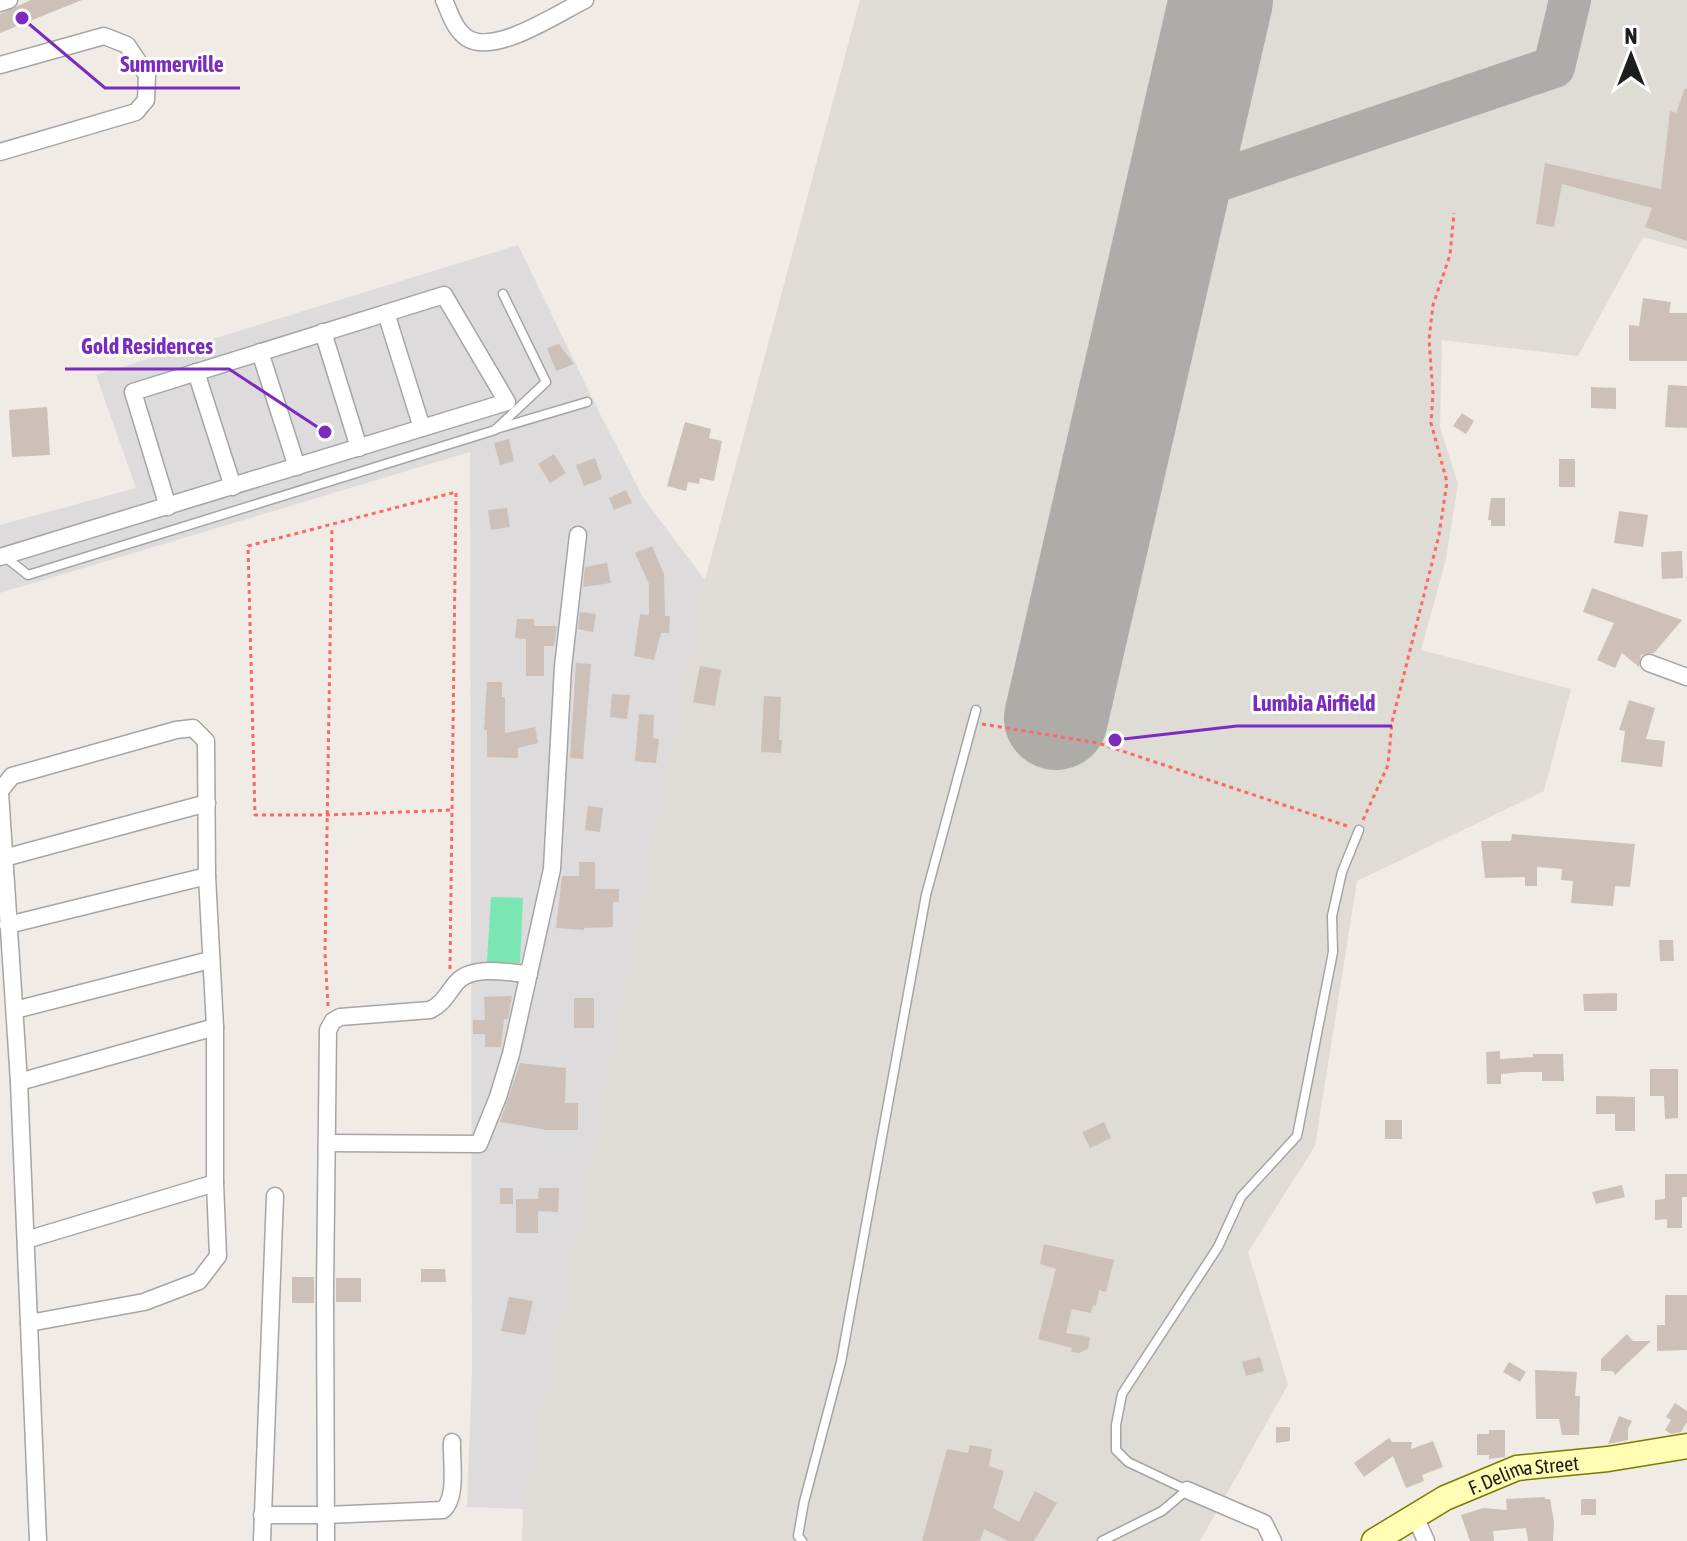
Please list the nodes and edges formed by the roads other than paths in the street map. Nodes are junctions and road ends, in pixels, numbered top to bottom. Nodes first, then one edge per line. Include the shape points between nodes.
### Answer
1 (9, 0) edge
2 (444, 0) edge
3 (585, 0) edge
4 (0, 3) edge
5 (0, 65) edge
6 (0, 152) edge
7 (503, 294) dead end
8 (386, 313) junction
9 (323, 332) junction
10 (260, 352) junction
11 (196, 372) junction
12 (587, 402) dead end
13 (422, 428) junction
14 (495, 430) junction
15 (359, 448) junction
16 (297, 467) junction
17 (233, 487) junction
18 (168, 507) junction
19 (578, 535) dead end
20 (2, 557) edge
21 (1649, 663) dead end
22 (1687, 677) edge
23 (976, 710) dead end
24 (0, 792) edge
25 (207, 803) junction
26 (1359, 830) road end
27 (4, 858) junction
28 (207, 876) junction
29 (8, 925) junction
30 (210, 960) junction
31 (529, 974) junction
32 (15, 1010) junction
33 (215, 1027) junction
34 (19, 1082) junction
35 (328, 1143) junction
36 (215, 1183) junction
37 (275, 1196) dead end
38 (26, 1240) junction
39 (29, 1323) junction
40 (452, 1442) dead end
41 (1687, 1446) edge
42 (1187, 1490) junction
43 (262, 1515) junction
44 (326, 1515) junction
45 (1415, 1516) junction
46 (38, 1541) edge
47 (262, 1541) edge
48 (326, 1541) edge
49 (802, 1541) edge
50 (1102, 1541) edge
51 (1273, 1541) edge
52 (1374, 1541) edge
53 (1426, 1541) edge

1 - 4 street
2 - 3 street via 455,26 468,39 484,43 505,40
5 - 6 street via 104,36 127,45 147,75 146,100 136,112
7 - 14 lane via 546,382
8 - 9 street
8 - 13 street
8 - 13 street via 444,295 507,402
9 - 10 street
9 - 15 street
10 - 11 street
10 - 16 street
11 - 17 street
11 - 18 street via 133,392
12 - 14 lane
13 - 15 street
14 - 20 lane via 28,575
15 - 16 street
16 - 17 street
17 - 18 street
18 - 20 street
19 - 31 street via 563,667 552,869
21 - 22 street
23 - 49 lane via 926,895 841,1362 804,1502 798,1536
24 - 25 street via 12,776 193,728 206,741
24 - 27 street
25 - 27 street
25 - 28 street
26 - 42 lane via 1332,916 1333,952 1297,1136 1241,1197 1218,1247 1122,1394 1116,1450 1128,1462
27 - 29 street
28 - 29 street
28 - 30 street
29 - 32 street
30 - 32 street
30 - 33 street
31 - 35 street via 511,1054 479,1144
31 - 35 street via 469,973 430,1010 333,1021 327,1040
32 - 34 street
33 - 34 street
33 - 36 street
34 - 38 street
35 - 44 street
36 - 38 street
36 - 39 street via 218,1256 199,1281 144,1302
37 - 43 street
38 - 39 street
39 - 46 street
40 - 44 street via 451,1492 443,1510
41 - 45 street, F. Delima Street via 1517,1468
42 - 50 lane via 1162,1511
42 - 51 street via 1264,1523
43 - 44 street
43 - 47 street
44 - 48 street
45 - 52 street, F. Delima Street
45 - 53 street

